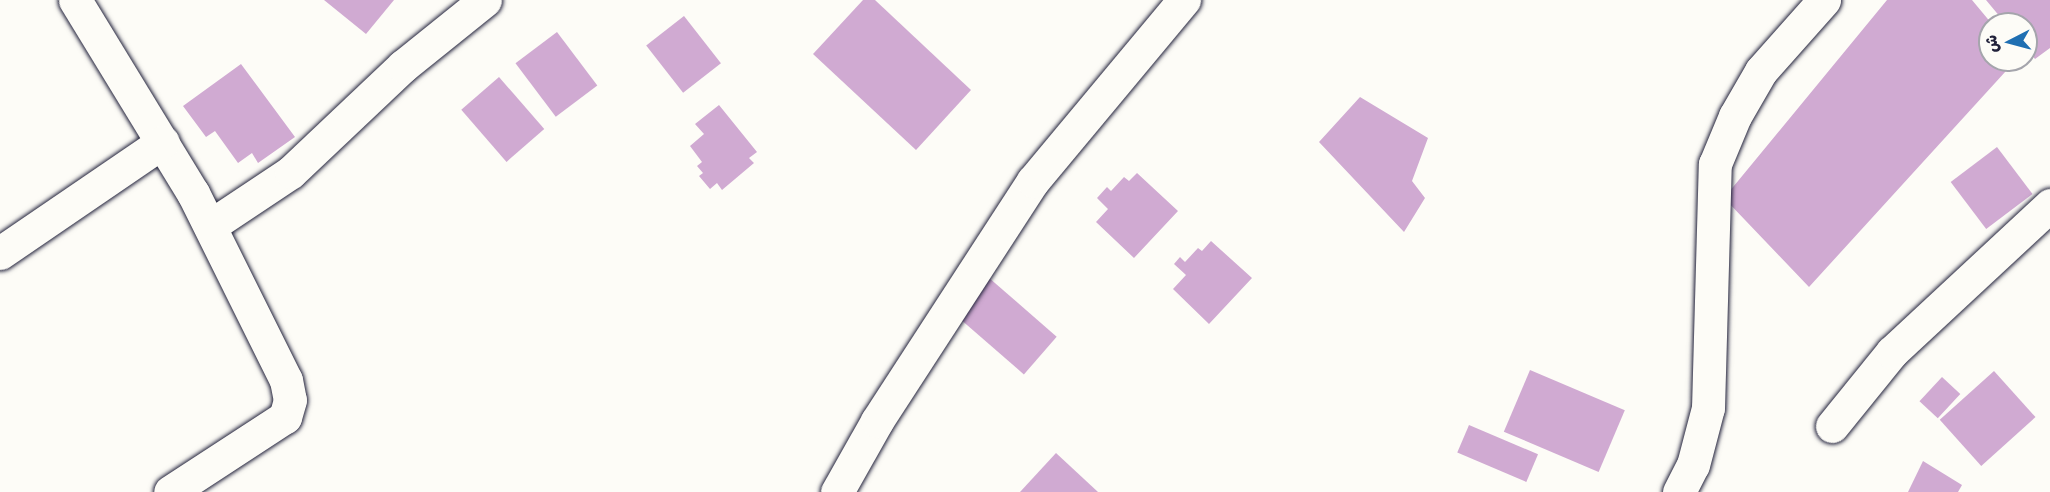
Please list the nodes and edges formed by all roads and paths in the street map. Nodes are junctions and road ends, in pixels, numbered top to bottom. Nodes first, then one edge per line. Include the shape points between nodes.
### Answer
1 (75, 0) edge
2 (485, 0) edge
3 (1184, 0) edge
4 (1824, 0) edge
5 (163, 142) junction
6 (2050, 205) edge
7 (210, 226) junction
8 (0, 254) edge
9 (1832, 426) dead end
10 (170, 492) edge
11 (837, 492) edge
12 (1679, 492) edge

1 - 5 street
2 - 7 street via 404,66 291,171
3 - 11 street via 1033,181 877,421
4 - 12 street via 1761,71 1735,116 1715,164 1708,408 1693,465
5 - 7 street
5 - 8 street
6 - 9 street via 1892,352
7 - 10 street via 286,380 289,410 285,417

